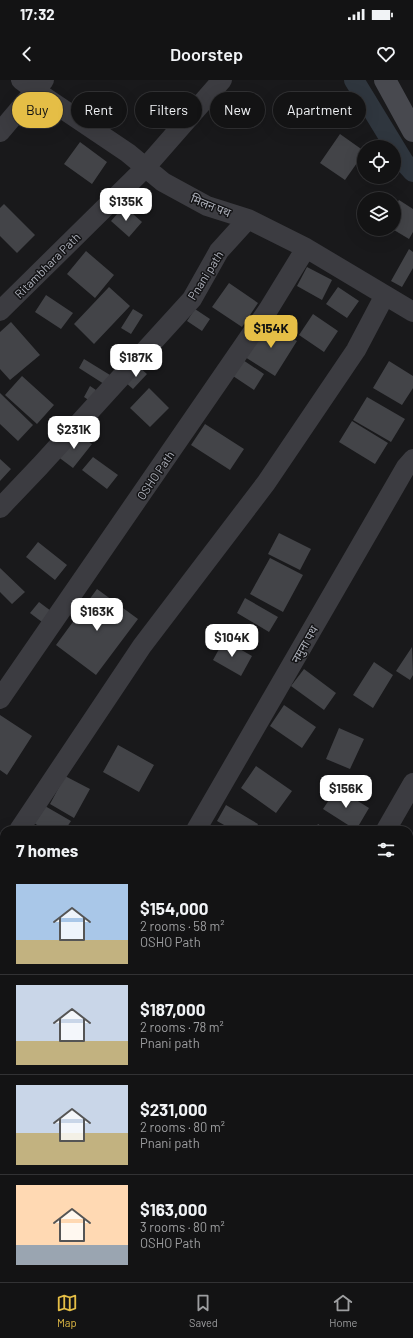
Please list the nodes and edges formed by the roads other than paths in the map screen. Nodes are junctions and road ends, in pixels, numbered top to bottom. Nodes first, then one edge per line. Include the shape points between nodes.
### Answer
1 (222, 80) edge
2 (385, 80) edge
3 (34, 84) edge
4 (413, 131) edge
5 (0, 132) edge
6 (145, 168) junction
7 (248, 219) junction
8 (306, 248) junction
9 (385, 295) junction
10 (0, 311) edge
11 (413, 312) edge
12 (413, 459) edge
13 (0, 508) edge
14 (0, 699) edge
15 (413, 783) edge
16 (22, 826) edge
17 (198, 826) edge
18 (388, 826) edge

1 - 6 street, Ritambhara Path
2 - 4 street
3 - 5 street
3 - 6 street, मिलन पथ
6 - 7 street, मिलन पथ via 163,182 207,206
6 - 10 street, Ritambhara Path
7 - 8 street, मिलन पथ
7 - 13 street, Pnani path via 219,251 192,299
8 - 9 street, मिलन पथ
8 - 14 street, OSHO Path via 259,323
9 - 11 street, मिलन पथ
9 - 16 street via 356,350 266,483 142,646
12 - 17 street, नमुना पथ via 406,467
15 - 18 street

